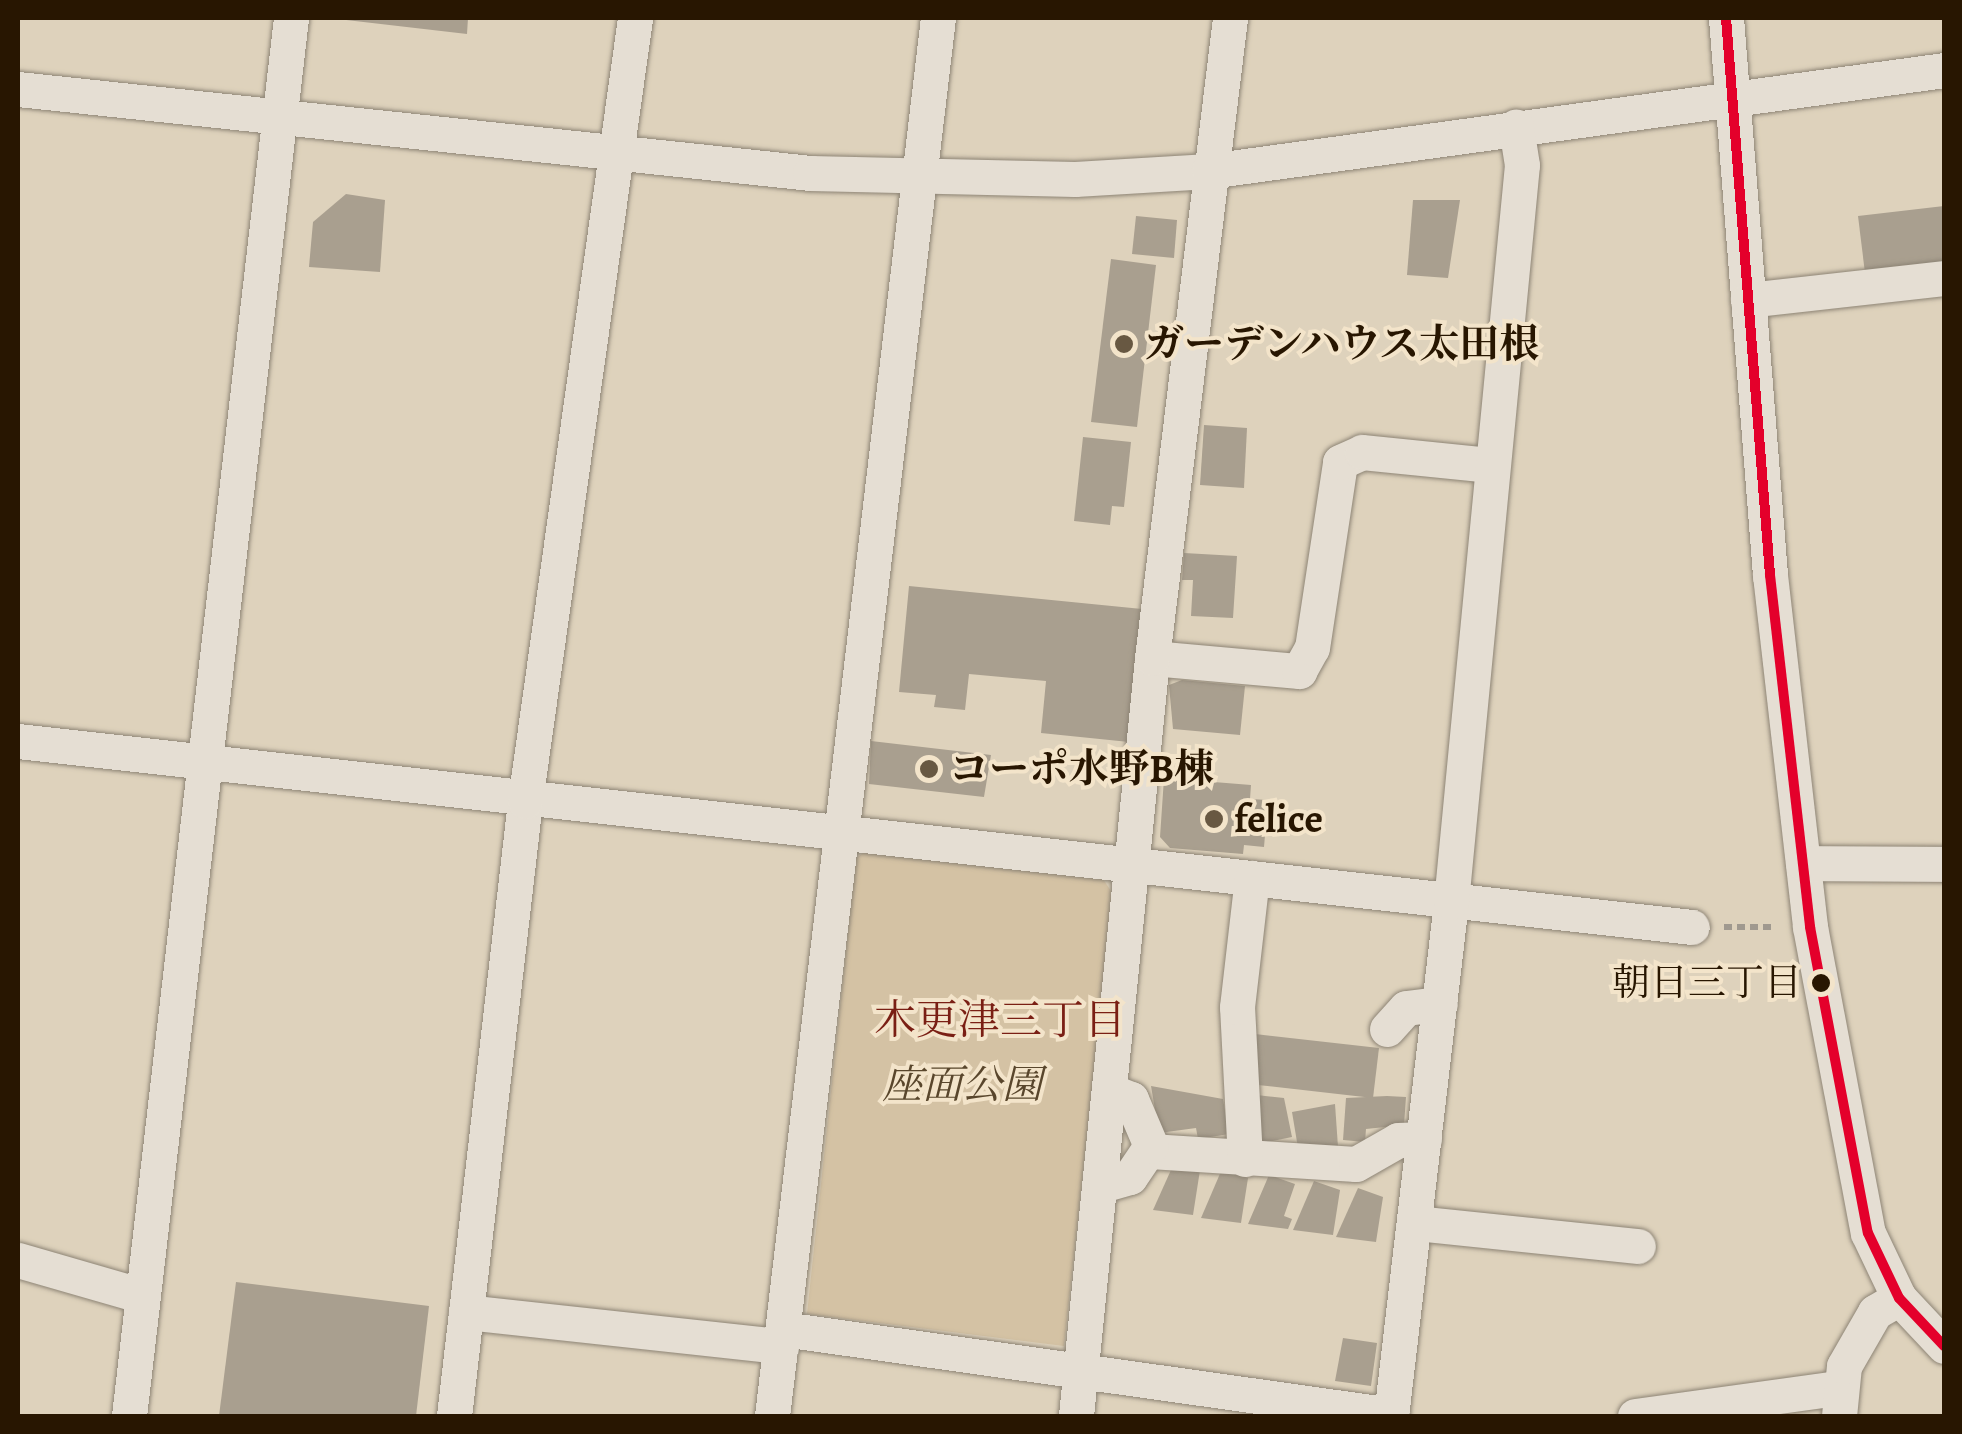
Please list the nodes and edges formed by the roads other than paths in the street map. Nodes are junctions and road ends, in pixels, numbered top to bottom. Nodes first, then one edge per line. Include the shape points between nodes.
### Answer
1 (291, 18) edge
2 (635, 18) edge
3 (938, 18) edge
4 (1230, 18) edge
5 (1726, 18) edge
6 (1944, 70) edge
7 (18, 89) edge
8 (1730, 99) junction
9 (279, 116) junction
10 (1516, 126) junction
11 (616, 153) junction
12 (1209, 171) junction
13 (920, 175) junction
14 (1944, 278) edge
15 (1748, 300) junction
16 (1491, 465) junction
17 (1152, 658) junction
18 (18, 741) edge
19 (205, 761) junction
20 (525, 800) junction
21 (844, 834) junction
22 (1135, 864) junction
23 (1802, 864) junction
24 (1944, 864) edge
25 (1252, 878) junction
26 (1452, 902) junction
27 (1692, 928) road end
28 (1440, 1004) junction
29 (1387, 1029) dead end
30 (1110, 1090) junction
31 (1424, 1139) junction
32 (1150, 1151) junction
33 (1245, 1159) junction
34 (1102, 1185) junction
35 (1415, 1223) junction
36 (1638, 1246) dead end
37 (18, 1260) edge
38 (139, 1295) junction
39 (1899, 1298) junction
40 (466, 1312) junction
41 (782, 1338) junction
42 (1944, 1346) edge
43 (1083, 1366) junction
44 (1838, 1402) edge
45 (129, 1416) edge
46 (454, 1416) edge
47 (772, 1416) edge
48 (1076, 1416) edge
49 (1391, 1416) edge
50 (1635, 1416) edge

1 - 9 street
2 - 11 street
3 - 13 street
4 - 12 street
5 - 8 street
6 - 8 street
7 - 9 street
8 - 10 street
8 - 15 street
9 - 11 street
9 - 19 street
10 - 12 street
10 - 16 street via 1522,165
11 - 13 street
11 - 20 street
12 - 13 street via 1075,179
12 - 17 street
13 - 21 street
14 - 15 street
15 - 23 street
16 - 17 street via 1362,452 1340,462 1312,648 1299,671
16 - 26 street
17 - 22 street
18 - 19 street
19 - 20 street
19 - 38 street
20 - 21 street
20 - 40 street
21 - 22 street
21 - 41 street
22 - 25 street
22 - 30 street
23 - 24 street
23 - 39 street via 1856,1187
25 - 26 street
25 - 33 street via 1236,1007
26 - 27 street
26 - 28 street
28 - 29 street via 1406,1008
28 - 31 street
30 - 32 street via 1131,1099
30 - 34 street
31 - 33 street via 1398,1140 1356,1164
31 - 35 street
32 - 33 street
32 - 34 street via 1130,1177
34 - 43 street
35 - 36 street
35 - 49 street
37 - 38 street
38 - 45 street
39 - 42 street
39 - 44 street via 1875,1312
40 - 41 street
40 - 46 street
41 - 43 street
41 - 47 street
43 - 48 street
43 - 49 street
44 - 50 street

